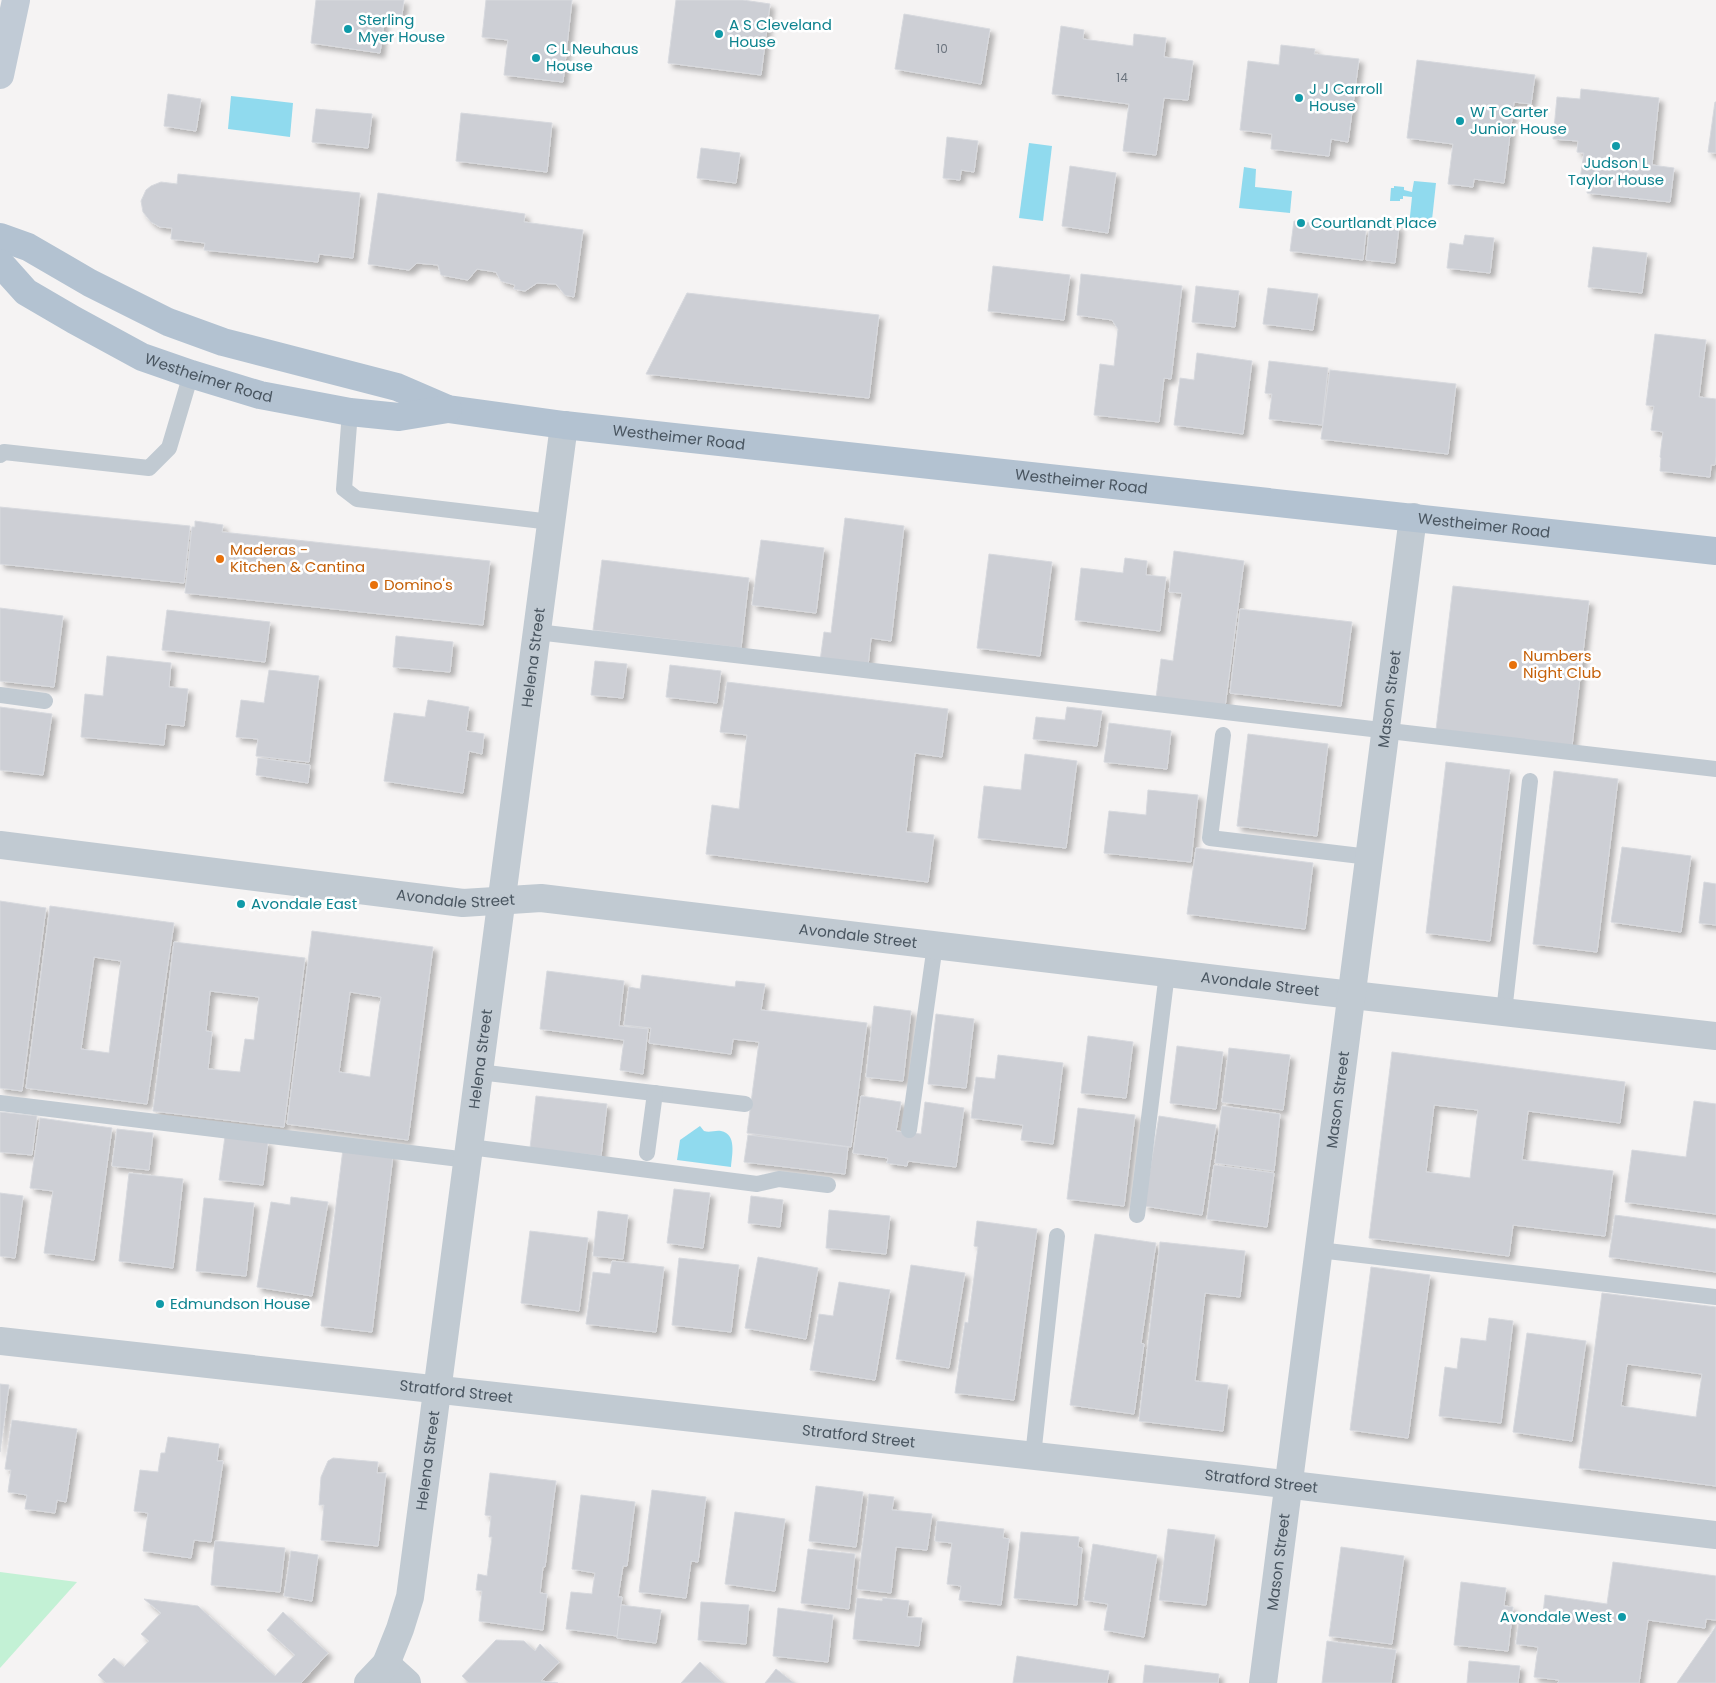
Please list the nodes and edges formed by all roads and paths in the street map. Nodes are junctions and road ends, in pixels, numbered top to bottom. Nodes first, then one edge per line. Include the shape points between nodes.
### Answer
1 (16, 0) edge
2 (0, 75) edge
3 (0, 237) edge
4 (0, 263) edge
5 (191, 374) junction
6 (448, 409) junction
7 (350, 412) junction
8 (564, 425) junction
9 (0, 455) edge
10 (1413, 517) junction
11 (551, 522) junction
12 (1716, 551) edge
13 (537, 632) junction
14 (0, 695) edge
15 (45, 701) dead end
16 (1385, 731) junction
17 (1223, 735) dead end
18 (1716, 769) edge
19 (1530, 781) dead end
20 (0, 845) edge
21 (1369, 857) junction
22 (502, 900) junction
23 (935, 945) junction
24 (1168, 973) junction
25 (1352, 995) junction
26 (1504, 1012) junction
27 (1716, 1036) edge
28 (479, 1072) junction
29 (655, 1093) junction
30 (0, 1103) edge
31 (745, 1104) dead end
32 (909, 1130) dead end
33 (647, 1153) dead end
34 (469, 1154) junction
35 (828, 1185) dead end
36 (1137, 1215) dead end
37 (1057, 1236) dead end
38 (1319, 1250) junction
39 (1716, 1297) edge
40 (0, 1341) edge
41 (438, 1390) junction
42 (1033, 1456) junction
43 (1289, 1484) junction
44 (1716, 1534) edge
45 (386, 1664) junction
46 (368, 1683) edge
47 (407, 1683) edge
48 (1263, 1683) edge

1 - 2 main road
3 - 6 main road, Westheimer Road via 28,247 168,322 223,342 397,387
4 - 5 main road, Westheimer Road via 26,292 74,320 142,357
5 - 7 main road, Westheimer Road via 260,395
5 - 9 lane via 169,448 149,468 4,452
6 - 7 main road, Westheimer Road via 398,416
6 - 8 main road, Westheimer Road
7 - 11 lane via 344,489 357,499
8 - 10 main road, Westheimer Road
8 - 11 street, Helena Street
10 - 12 main road, Westheimer Road
10 - 16 street, Mason Street
11 - 13 street, Helena Street
13 - 16 lane
13 - 22 street, Helena Street
14 - 15 lane
16 - 18 lane
16 - 21 street, Mason Street
17 - 21 lane via 1210,838
19 - 26 lane
20 - 22 street, Avondale Street via 463,903
21 - 25 street, Mason Street
22 - 23 street, Avondale Street via 541,898
22 - 28 street, Helena Street
23 - 24 street, Avondale Street
23 - 32 lane
24 - 25 street, Avondale Street
24 - 36 lane
25 - 26 street, Avondale Street
25 - 38 street, Mason Street
26 - 27 street, Avondale Street
28 - 29 lane
28 - 34 street, Helena Street
29 - 31 lane
29 - 33 lane
30 - 34 lane
34 - 35 lane via 756,1184 779,1179
34 - 41 street, Helena Street
37 - 42 lane
38 - 39 lane
38 - 43 street, Mason Street
40 - 41 street, Stratford Street
41 - 42 street, Stratford Street
41 - 45 street, Helena Street via 410,1597
42 - 43 street, Stratford Street
43 - 44 street, Stratford Street
43 - 48 street, Mason Street
45 - 46 street, Helena Street
45 - 47 street

